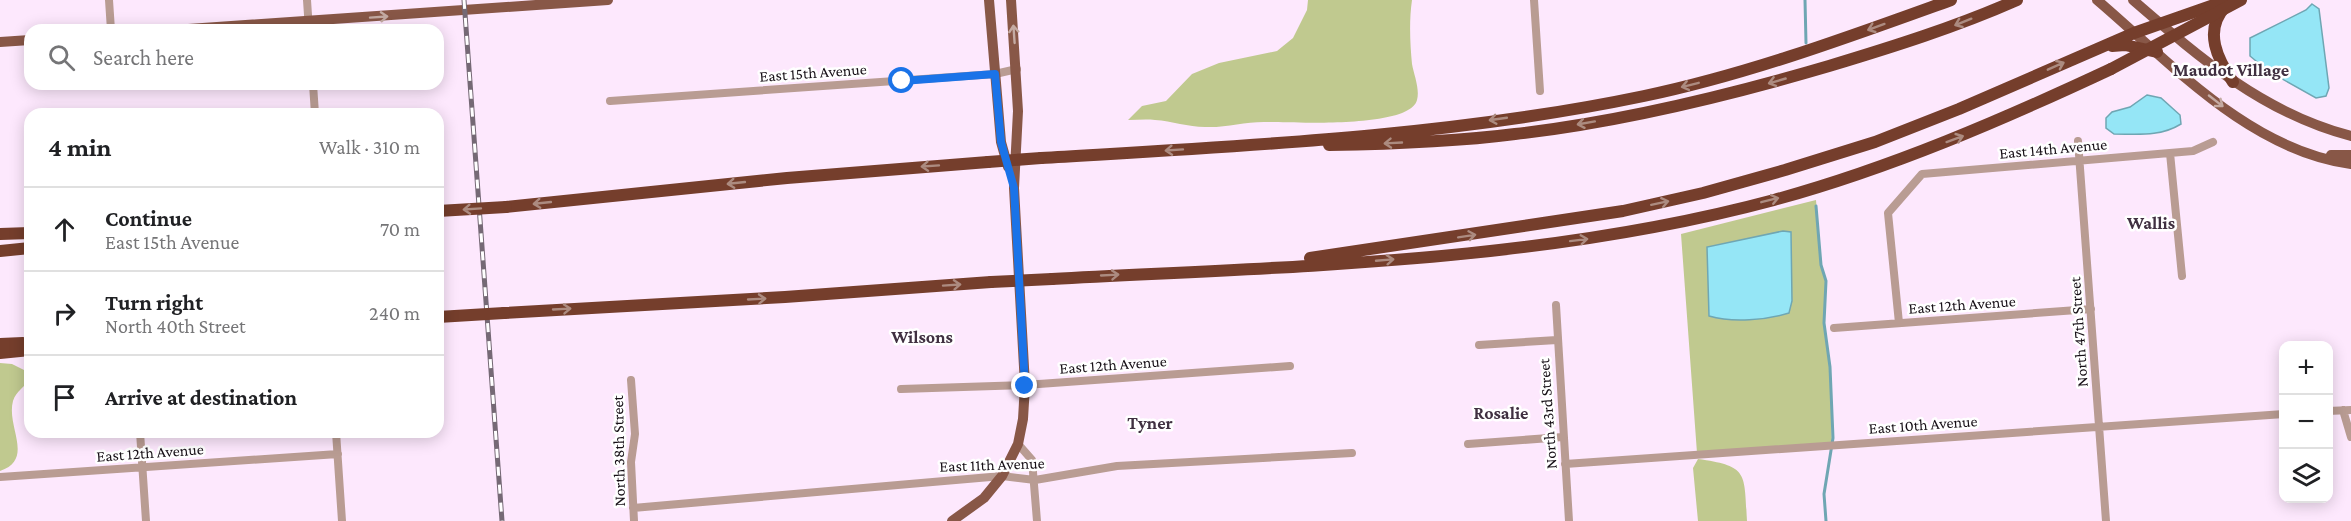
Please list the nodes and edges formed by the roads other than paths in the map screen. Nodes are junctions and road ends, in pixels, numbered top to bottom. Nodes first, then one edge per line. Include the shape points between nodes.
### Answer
1 (109, 0) edge
2 (307, 0) edge
3 (608, 0) edge
4 (989, 0) edge
5 (1011, 0) edge
6 (1534, 0) edge
7 (1951, 0) edge
8 (2097, 0) edge
9 (2133, 0) edge
10 (2230, 0) edge
11 (2241, 0) edge
12 (2011, 2) edge
13 (111, 24) edge
14 (309, 24) edge
15 (332, 24) edge
16 (2161, 24) junction
17 (2134, 33) junction
18 (24, 40) edge
19 (0, 42) edge
20 (2099, 47) junction
21 (2157, 52) junction
22 (1017, 69) junction
23 (995, 74) junction
24 (2233, 82) junction
25 (313, 90) edge
26 (1540, 91) dead end
27 (610, 101) dead end
28 (315, 108) edge
29 (2351, 136) edge
30 (2078, 141) dead end
31 (2212, 142) dead end
32 (1232, 146) junction
33 (2170, 153) junction
34 (2319, 155) junction
35 (2351, 155) edge
36 (2080, 161) junction
37 (2351, 164) edge
38 (1014, 188) junction
39 (444, 211) edge
40 (24, 233) edge
41 (0, 234) edge
42 (24, 249) edge
43 (0, 251) edge
44 (1222, 269) junction
45 (2181, 276) dead end
46 (1556, 305) dead end
47 (2091, 309) junction
48 (444, 317) edge
49 (1899, 323) junction
50 (1834, 328) dead end
51 (1557, 340) junction
52 (24, 342) edge
53 (0, 344) edge
54 (1479, 345) dead end
55 (24, 351) edge
56 (0, 353) edge
57 (1290, 366) dead end
58 (631, 380) dead end
59 (1025, 386) junction
60 (901, 389) dead end
61 (2347, 410) edge
62 (2279, 414) edge
63 (2100, 427) junction
64 (1563, 437) junction
65 (2351, 437) edge
66 (140, 438) edge
67 (337, 438) edge
68 (1018, 444) junction
69 (1468, 444) dead end
70 (1352, 453) dead end
71 (338, 454) junction
72 (1565, 464) junction
73 (143, 468) junction
74 (1002, 476) junction
75 (0, 477) edge
76 (1035, 480) junction
77 (633, 508) junction
78 (146, 521) edge
79 (342, 521) edge
80 (634, 521) edge
81 (952, 521) edge
82 (1037, 521) edge
83 (1569, 521) edge
84 (2106, 521) edge

1 - 13 street
2 - 14 street
15 -> 3 main road
4 - 23 main road
22 -> 5 main road
6 - 26 street
7 -> 32 highway via 1799,54 1645,96 1475,122
8 - 17 main road
9 - 16 main road
10 - 16 highway
10 - 24 highway via 2217,15 2214,39 2216,56
44 -> 11 highway, bridge via 1333,264 1598,237 1776,199 1960,137 2111,69
12 -> 32 highway via 1878,51 1768,84 1583,123 1455,140
16 - 17 highway
16 - 24 main road
17 - 20 highway
17 - 21 main road
18 - 19 main road
20 - 21 highway via 2125,45
44 -> 20 highway via 1538,225 1703,193 1875,142
21 -> 34 main road via 2226,109 2290,145
22 - 23 street, East 15th Avenue
22 - 38 main road
23 - 27 street, East 15th Avenue
23 - 38 main road via 1001,142
24 - 29 main road via 2290,116
25 - 28 street
30 - 36 street, North 47th Street
31 - 33 street, East 14th Avenue via 2193,151
32 -> 39 highway, bridge via 787,178
33 - 36 street, East 14th Avenue
33 - 45 street
34 - 35 main road
34 - 37 main road
36 - 47 street, North 47th Street
36 - 49 street, East 14th Avenue via 1922,174 1888,213
38 - 59 main road
40 - 41 highway
42 - 43 highway
48 -> 44 highway, bridge
46 - 51 street, North 43rd Street
47 - 49 street, East 12th Avenue
47 - 63 street, North 47th Street
49 - 50 street, East 12th Avenue
51 - 54 street
51 - 64 street, North 43rd Street
52 - 53 highway
55 - 56 highway
57 - 59 street, East 12th Avenue
58 - 77 street, North 38th Street via 635,434 631,462
59 - 60 street, East 12th Avenue
59 - 68 main road
61 - 65 street
62 - 63 street, East 10th Avenue
63 - 72 street, East 10th Avenue
63 - 84 street, North 47th Street
64 - 69 street
64 - 72 street, North 43rd Street
66 - 73 street
67 - 71 street
68 - 74 main road
68 - 76 street via 1032,460
70 - 76 street, East 11th Avenue via 1117,466
71 - 73 street, East 12th Avenue
71 - 79 street
72 - 83 street, North 43rd Street
73 - 75 street, East 12th Avenue
73 - 78 street
74 - 76 street, East 11th Avenue
74 - 77 street, East 11th Avenue
74 - 81 main road via 984,498
76 - 82 street
77 - 80 street, North 38th Street

